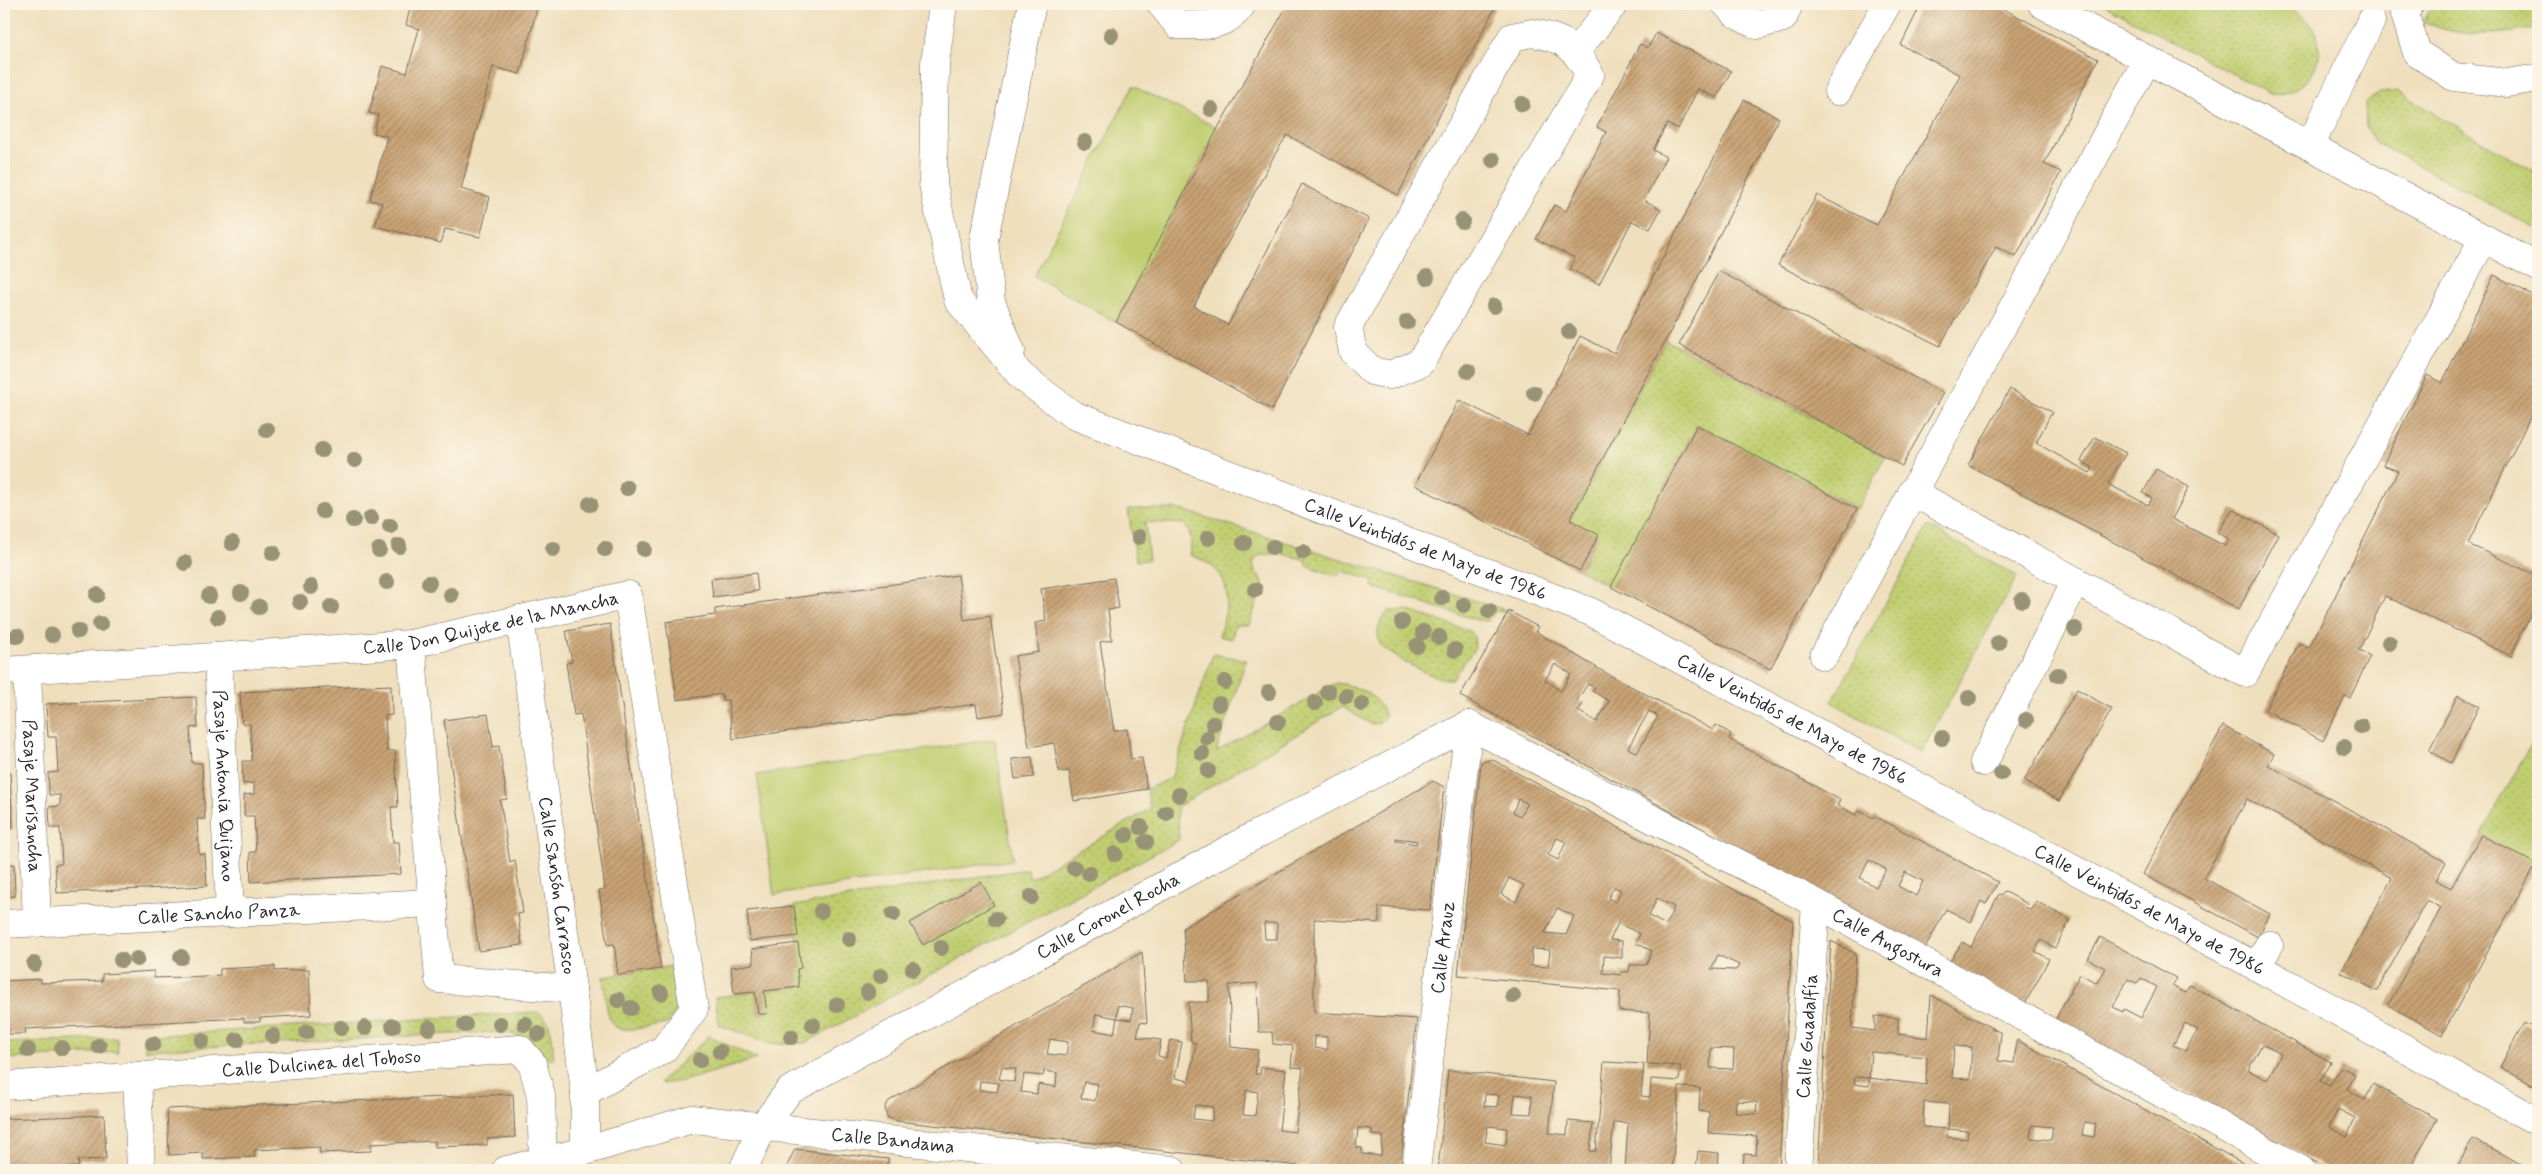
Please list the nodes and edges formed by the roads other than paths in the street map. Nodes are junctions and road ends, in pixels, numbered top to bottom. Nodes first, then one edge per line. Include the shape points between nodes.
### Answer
1 (943, 4) edge
2 (1032, 4) edge
3 (1161, 4) edge
4 (1242, 4) edge
5 (1614, 4) edge
6 (1726, 4) edge
7 (1789, 4) edge
8 (1887, 4) edge
9 (2042, 4) edge
10 (2408, 9) edge
11 (2365, 12) edge
12 (1576, 51) junction
13 (2147, 60) junction
14 (2538, 78) edge
15 (1838, 91) dead end
16 (2310, 146) junction
17 (2484, 238) junction
18 (2538, 267) edge
19 (1020, 376) junction
20 (1912, 492) junction
21 (2076, 581) junction
22 (520, 619) junction
23 (412, 644) junction
24 (1824, 656) dead end
25 (218, 657) junction
26 (15, 670) edge
27 (1470, 725) junction
28 (1984, 762) dead end
29 (433, 903) junction
30 (1816, 903) junction
31 (230, 913) junction
32 (37, 922) junction
33 (4, 924) edge
34 (572, 989) junction
35 (137, 1076) junction
36 (4, 1086) edge
37 (585, 1092) junction
38 (2538, 1122) edge
39 (763, 1126) junction
40 (585, 1151) junction
41 (543, 1161) junction
42 (2290, 1167) edge
43 (141, 1170) edge
44 (506, 1170) edge
45 (739, 1170) edge
46 (1172, 1170) edge
47 (1416, 1170) edge
48 (1798, 1170) edge

1 - 19 street, Calle Veintidós de Mayo de 1986 via 934,63 933,184 958,300
2 - 19 street via 984,239 991,302
3 - 4 street via 1178,25 1205,27 1235,15
5 - 12 street
6 - 7 street via 1756,25 1783,18
8 - 15 street
9 - 13 street
10 - 11 street via 2392,23 2376,23
10 - 14 street via 2417,53 2454,77 2507,84
11 - 16 street
12 - 12 street via 1590,75 1420,363 1390,375 1372,371 1353,352 1348,327 1512,37 1532,33 1554,37
13 - 16 street
13 - 20 street
16 - 17 street
17 - 18 street
17 - 21 street via 2245,673
19 - 38 street, Calle Veintidós de Mayo de 1986 via 1073,415 1591,612 2263,956
20 - 21 street
20 - 24 street
21 - 28 street
22 - 23 street, Calle Don Quijote de la Mancha
22 - 34 street, Calle Sansón Carrasco
22 - 37 street, Calle Don Quijote de la Mancha via 628,595 694,1009 664,1049
23 - 25 street, Calle Don Quijote de la Mancha
23 - 29 street
25 - 26 street, Calle Don Quijote de la Mancha
25 - 31 street, Pasaje Antonia Quijano
26 - 32 street, Pasaje Marisancha
27 - 30 street, Calle Angostura
27 - 39 street, Calle Coronel Rocha via 1246,840 789,1091
27 - 47 street, Calle Arauz
29 - 31 street, Calle Sancho Panza
29 - 34 street via 439,979
30 - 42 street, Calle Angostura
30 - 48 street, Calle Guadalfía
31 - 32 street, Calle Sancho Panza
32 - 33 street, Calle Sancho Panza
34 - 37 street, Calle Sansón Carrasco
35 - 36 street, Calle Dulcinea del Toboso
35 - 41 street, Calle Dulcinea del Toboso via 520,1049 532,1063 541,1096
35 - 43 street
37 - 40 street, Calle Sansón Carrasco
39 - 40 street, Calle Bandama via 692,1119
39 - 45 street, Calle Coronel Rocha
39 - 46 street, Calle Bandama
40 - 41 street, Calle Bandama
41 - 44 street, Calle Bandama

